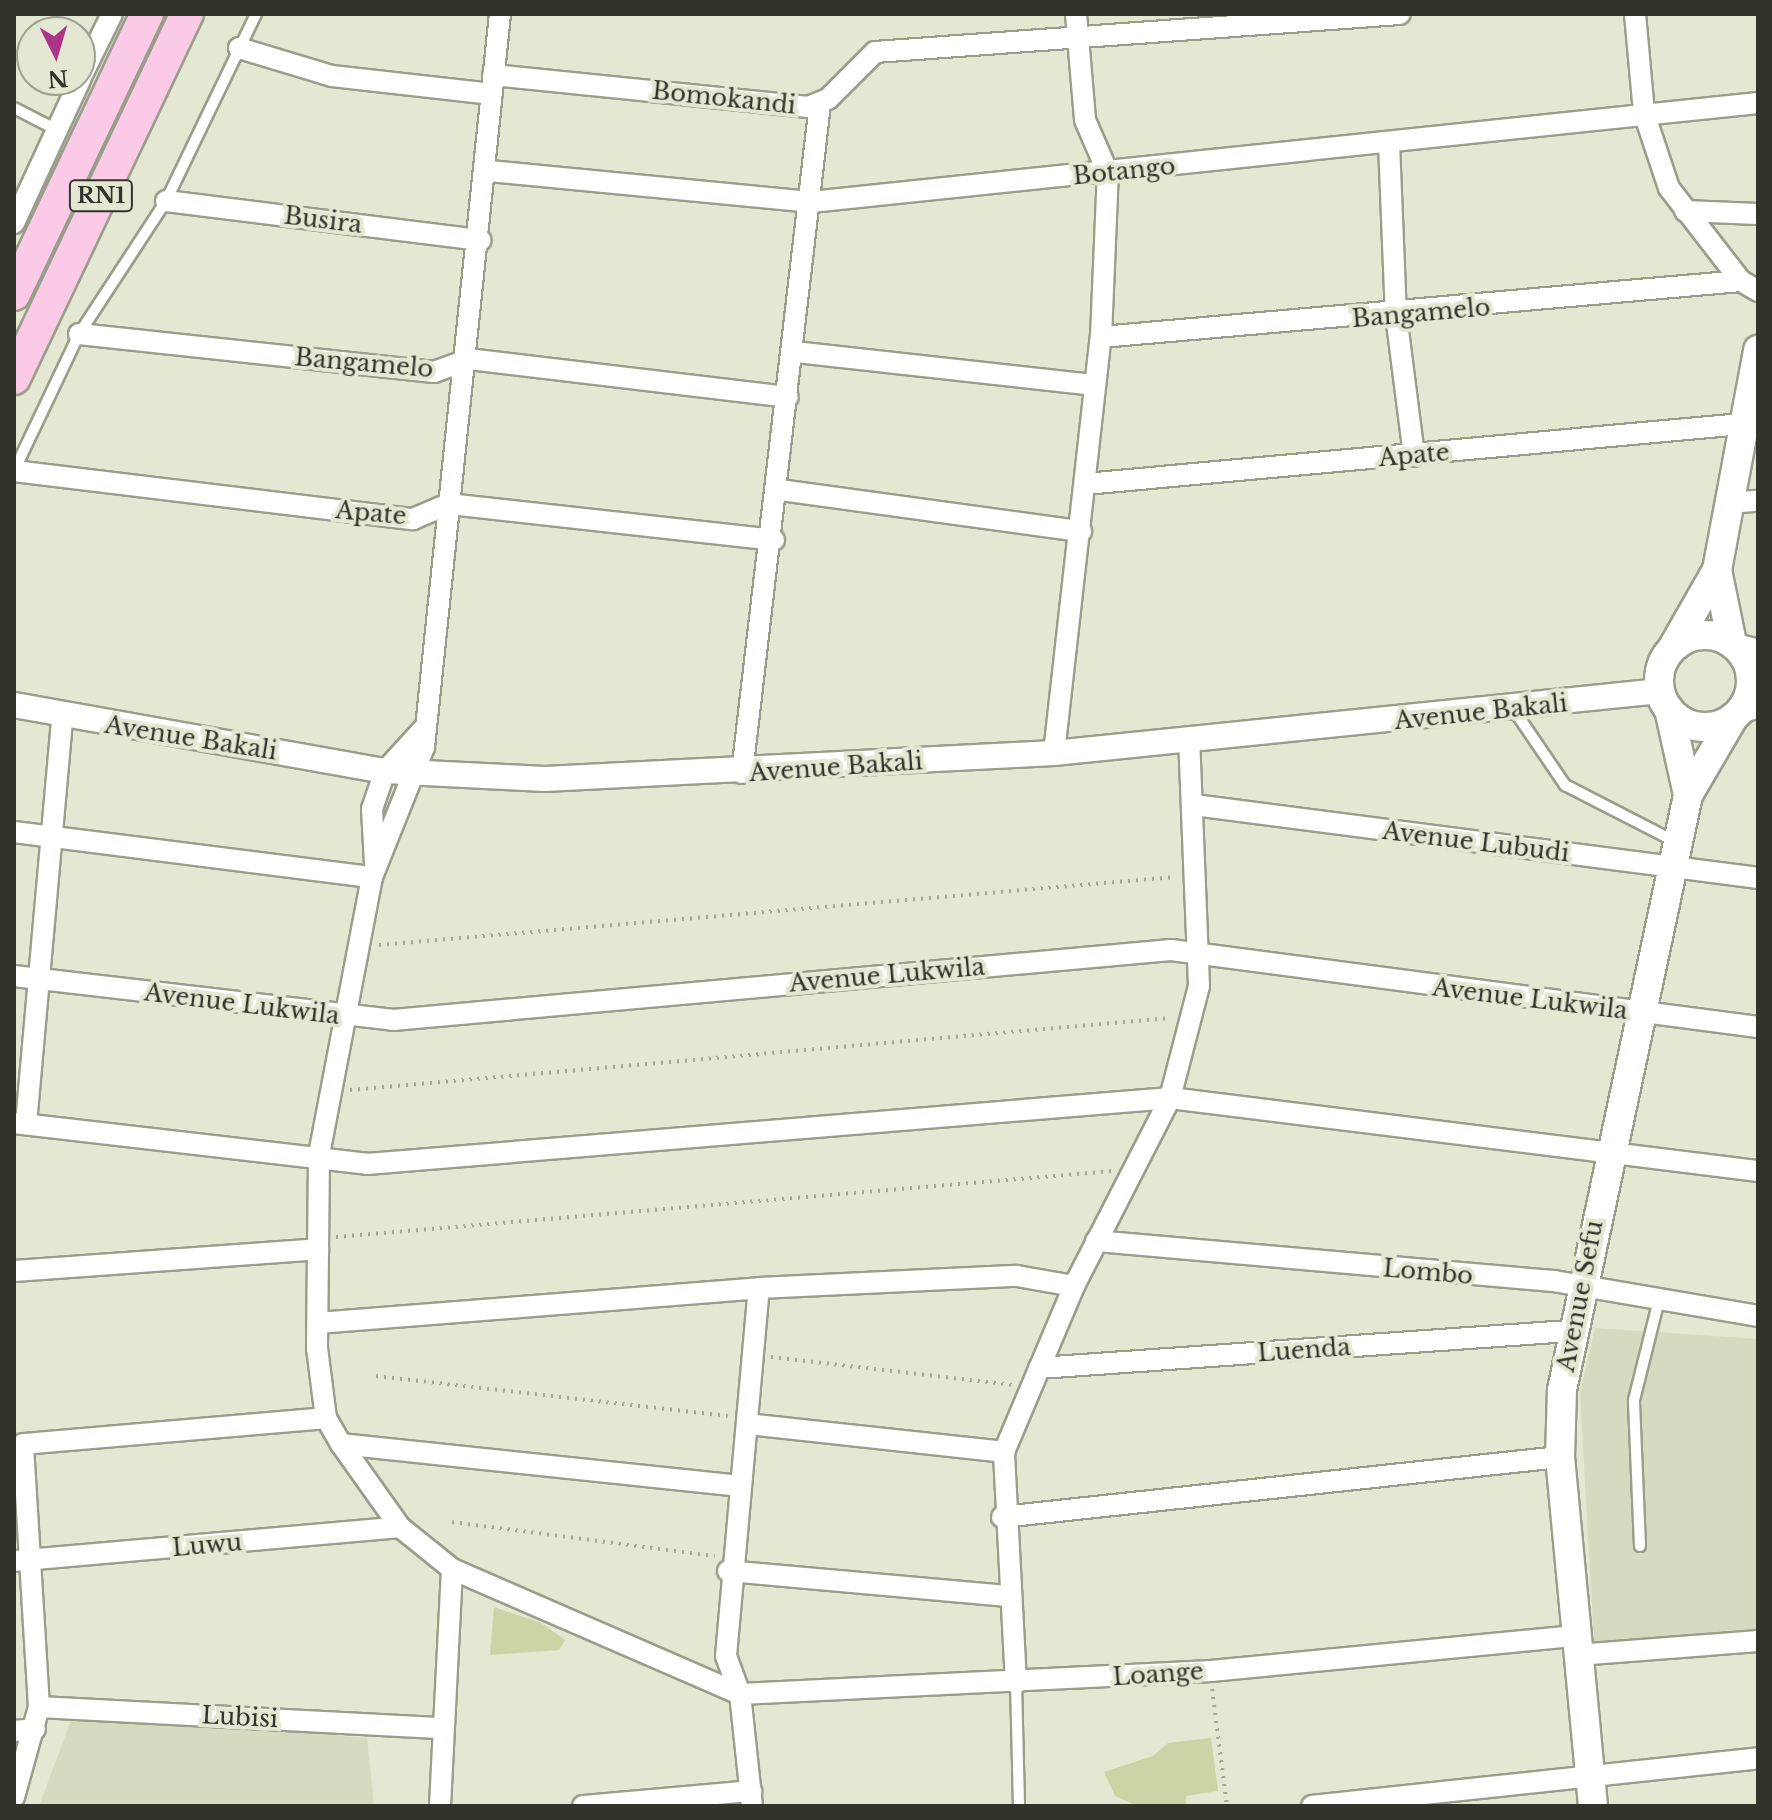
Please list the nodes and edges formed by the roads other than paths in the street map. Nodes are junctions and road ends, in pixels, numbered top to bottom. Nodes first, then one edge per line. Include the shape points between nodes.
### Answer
1 (112, 14) edge
2 (147, 14) edge
3 (187, 14) edge
4 (256, 14) edge
5 (500, 14) edge
6 (1076, 14) edge
7 (1400, 14) edge
8 (1635, 14) edge
9 (1180, 22) edge
10 (1078, 37) junction
11 (96, 47) edge
12 (239, 48) junction
13 (492, 84) junction
14 (72, 96) edge
15 (1758, 103) edge
16 (820, 104) junction
17 (14, 108) edge
18 (1644, 113) junction
19 (55, 129) junction
20 (1389, 143) junction
21 (489, 171) junction
22 (1108, 173) junction
23 (166, 201) junction
24 (811, 202) junction
25 (1685, 211) junction
26 (1758, 214) edge
27 (14, 223) edge
28 (481, 240) junction
29 (1750, 286) edge
30 (15, 291) edge
31 (50, 304) junction
32 (1396, 315) junction
33 (79, 334) junction
34 (1101, 337) junction
35 (795, 352) junction
36 (1757, 358) edge
37 (469, 359) junction
38 (14, 378) edge
39 (1094, 385) junction
40 (788, 397) junction
41 (1742, 424) junction
42 (1414, 456) junction
43 (14, 471) edge
44 (1085, 484) junction
45 (780, 490) junction
46 (1758, 501) edge
47 (1727, 503) junction
48 (449, 504) junction
49 (1081, 531) junction
50 (774, 540) junction
51 (1717, 570) junction
52 (1673, 647) junction
53 (1742, 647) edge
54 (1664, 700) junction
55 (14, 705) edge
56 (1514, 710) junction
57 (1744, 711) edge
58 (62, 717) junction
59 (425, 727) junction
60 (1189, 738) junction
61 (1054, 753) junction
62 (385, 771) junction
63 (742, 773) junction
64 (417, 775) junction
65 (1688, 795) junction
66 (1194, 805) junction
67 (14, 832) edge
68 (53, 837) junction
69 (1674, 855) junction
70 (374, 871) junction
71 (1758, 878) edge
72 (1202, 954) junction
73 (14, 976) edge
74 (43, 980) junction
75 (1638, 1013) junction
76 (341, 1017) junction
77 (1758, 1027) edge
78 (1170, 1098) junction
79 (20, 1124) edge
80 (1608, 1154) junction
81 (319, 1156) junction
82 (1758, 1171) edge
83 (1096, 1241) junction
84 (318, 1244) junction
85 (14, 1271) edge
86 (1074, 1286) junction
87 (1581, 1287) junction
88 (759, 1288) junction
89 (1659, 1300) junction
90 (1758, 1316) edge
91 (318, 1323) junction
92 (1569, 1331) junction
93 (1035, 1378) junction
94 (326, 1418) junction
95 (747, 1421) junction
96 (18, 1440) edge
97 (341, 1444) junction
98 (1004, 1452) junction
99 (1560, 1457) junction
100 (738, 1486) junction
101 (1002, 1517) junction
102 (400, 1527) junction
103 (1640, 1546) dead end
104 (21, 1560) edge
105 (729, 1564) junction
106 (452, 1569) junction
107 (1006, 1596) junction
108 (1758, 1641) edge
109 (1576, 1645) junction
110 (1016, 1683) junction
111 (740, 1694) junction
112 (39, 1707) junction
113 (442, 1728) junction
114 (24, 1730) edge
115 (1758, 1758) edge
116 (1590, 1776) junction
117 (14, 1797) edge
118 (752, 1799) edge
119 (440, 1806) edge
120 (583, 1806) edge
121 (1019, 1806) edge
122 (1312, 1806) edge
123 (1593, 1806) edge

1 - 11 street
2 - 30 highway, RN1
3 - 31 highway, RN1
4 - 12 lane
5 - 13 street
6 - 10 street
7 - 9 street, Bomokandi
8 - 18 street
9 - 10 street, Bomokandi
10 - 16 street, Bomokandi via 875,52
10 - 22 street via 1085,120
12 - 13 street, Bomokandi via 332,76
12 - 23 lane
13 - 16 street, Bomokandi
13 - 21 street
14 - 19 street
15 - 18 street, Botango
16 - 24 street
17 - 19 lane
18 - 20 street, Botango
18 - 25 street via 1655,154
19 - 27 street
20 - 22 street, Botango
20 - 32 street
21 - 24 street, Botango
21 - 28 street
22 - 24 street, Botango
22 - 34 street
23 - 28 street, Busira
23 - 33 lane
24 - 35 street
25 - 26 street
25 - 29 street
28 - 37 street
29 - 32 street, Bangamelo
30 - 31 street
31 - 38 highway, RN1
32 - 34 street, Bangamelo
32 - 42 street
33 - 37 street, Bangamelo via 434,372
33 - 43 lane
34 - 39 street
35 - 39 street
35 - 40 street
36 - 41 main road
37 - 40 street, Bangamelo
37 - 48 street
39 - 44 street
40 - 45 street
41 - 42 street, Apate
41 - 47 main road
42 - 44 street, Apate
43 - 48 street, Apate via 413,519
44 - 49 street
45 - 49 street
45 - 50 street
46 - 47 street
47 - 51 main road
48 - 50 street, Apate
48 - 59 street
49 - 61 street
50 - 63 street
51 - 52 main road
51 - 53 main road
52 - 53 main road via 1702,635
52 - 54 main road via 1661,668
53 - 57 main road via 1751,677
54 - 56 street, Avenue Bakali
54 - 57 main road via 1692,725
54 - 65 main road, Avenue Sefu
55 - 58 street, Avenue Bakali
56 - 60 street, Avenue Bakali
56 - 69 lane via 1565,785
57 - 65 main road, Avenue Sefu
58 - 62 street, Avenue Bakali
58 - 68 street
59 - 62 street
59 - 64 street
60 - 61 street, Avenue Bakali
60 - 66 street
61 - 63 street, Avenue Bakali
62 - 64 street, Avenue Bakali
62 - 70 street via 372,809
63 - 64 street, Avenue Bakali
64 - 70 street
65 - 69 main road, Avenue Sefu
66 - 69 street, Avenue Lubudi
66 - 72 street
67 - 68 street
68 - 70 street
68 - 74 street
69 - 71 street, Avenue Lubudi
69 - 75 main road, Avenue Sefu
70 - 76 street
72 - 75 street, Avenue Lukwila
72 - 76 street, Avenue Lukwila via 1171,950 393,1020
72 - 78 street
73 - 74 street, Avenue Lukwila
74 - 76 street, Avenue Lukwila
74 - 79 street
75 - 77 street, Avenue Lukwila
75 - 80 main road, Avenue Sefu
76 - 81 street
78 - 80 street
78 - 81 street via 367,1164
78 - 83 street
79 - 81 street
80 - 82 street
80 - 87 main road, Avenue Sefu
81 - 84 street
83 - 86 street
83 - 87 street, Lombo
84 - 85 street
84 - 91 street
86 - 88 street via 1017,1276
86 - 93 street
87 - 89 street, Lombo
87 - 92 main road, Avenue Sefu
88 - 91 street
88 - 95 street
89 - 90 street, Lombo
89 - 103 lane via 1634,1400
91 - 94 street
92 - 93 street, Luenda
92 - 99 main road, Avenue Sefu
93 - 98 street
94 - 96 street
94 - 97 street
95 - 98 street
95 - 100 street
96 - 104 street
97 - 100 street
97 - 102 street
98 - 101 street
99 - 101 street
99 - 109 main road, Avenue Sefu
100 - 105 street
101 - 107 street
102 - 104 street, Luwu
102 - 106 street
104 - 112 street
105 - 107 street
105 - 111 street via 726,1656
106 - 111 street
106 - 113 street
107 - 110 street
108 - 109 street, Loange
109 - 110 street, Loange
109 - 116 main road, Avenue Sefu
110 - 111 street, Loange
110 - 121 lane
111 - 118 street
112 - 113 street, Lubisi
112 - 114 street
113 - 119 street
114 - 117 street
115 - 116 street
116 - 122 street
116 - 123 main road, Avenue Sefu
118 - 120 street

